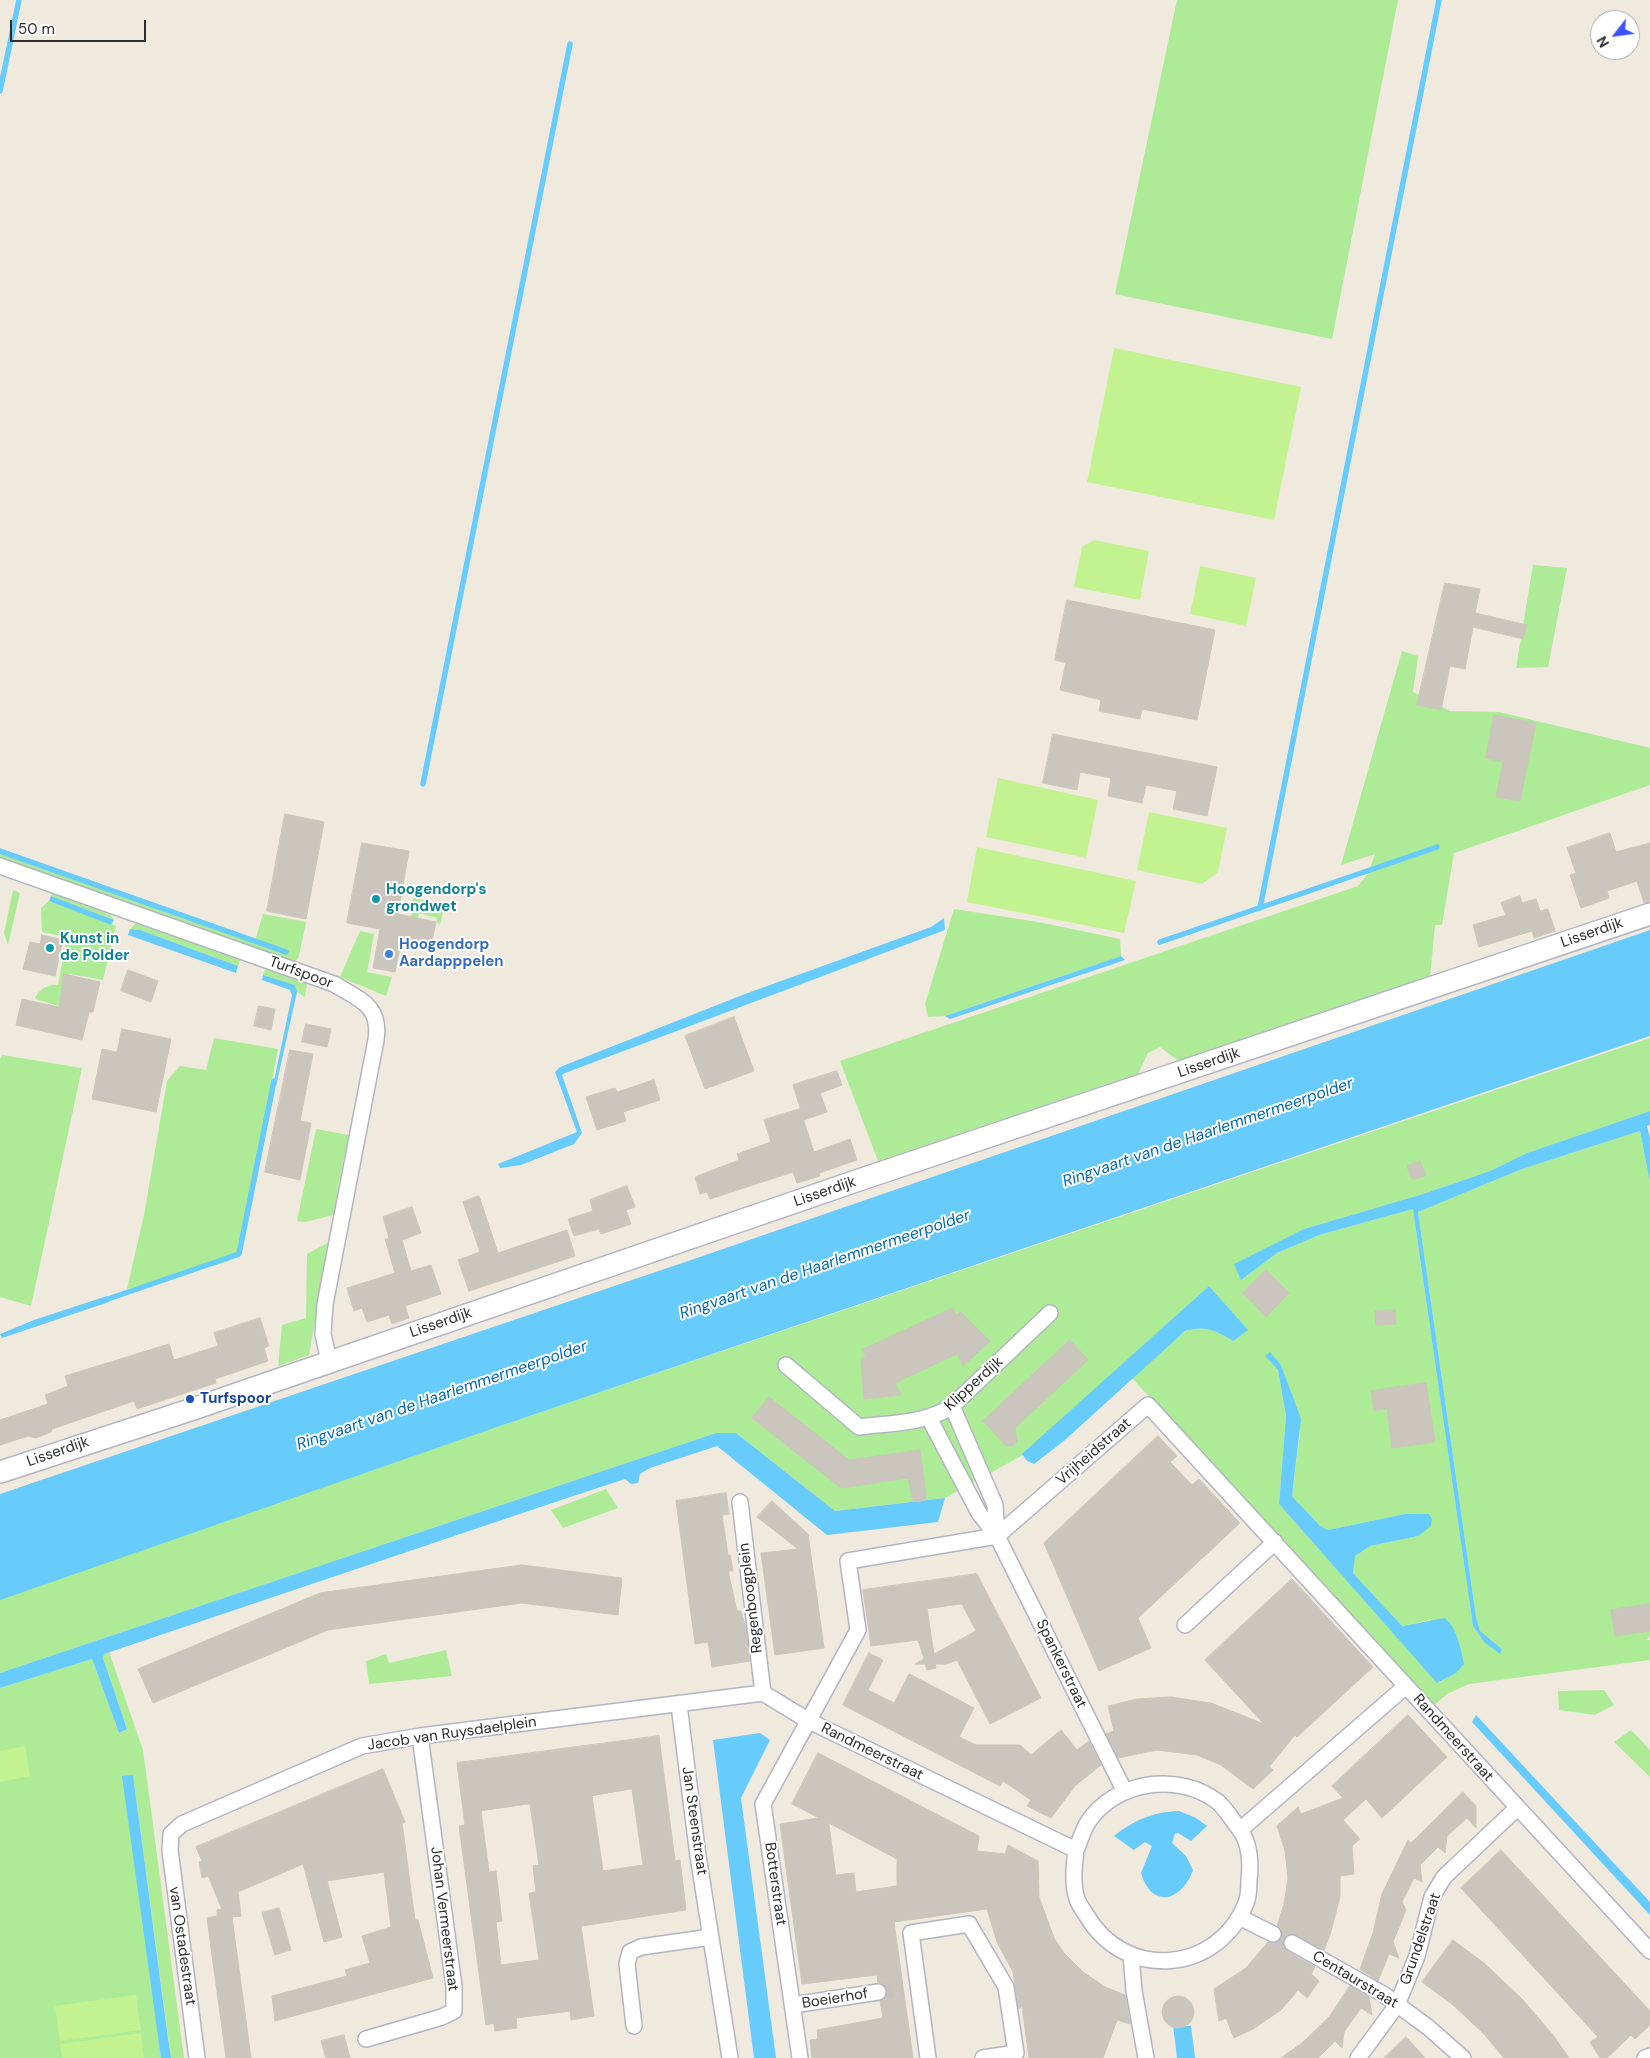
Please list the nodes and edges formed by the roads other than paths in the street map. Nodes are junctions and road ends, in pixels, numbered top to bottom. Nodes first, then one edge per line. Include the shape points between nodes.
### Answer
1 (0, 866) edge
2 (1650, 914) edge
3 (1050, 1314) dead end
4 (329, 1362) junction
5 (786, 1365) dead end
6 (952, 1406) junction
7 (928, 1418) junction
8 (0, 1472) edge
9 (740, 1502) dead end
10 (997, 1536) junction
11 (1275, 1542) junction
12 (1185, 1625) dead end
13 (1406, 1686) junction
14 (763, 1693) junction
15 (679, 1705) junction
16 (809, 1721) junction
17 (420, 1736) junction
18 (1125, 1792) junction
19 (1517, 1808) junction
20 (1240, 1830) junction
21 (171, 1834) joint
22 (1076, 1850) junction
23 (1238, 1917) junction
24 (1273, 1934) dead end
25 (711, 1937) junction
26 (1292, 1943) dead end
27 (1650, 1951) edge
28 (1131, 1955) junction
29 (878, 1992) tunnel mouth
30 (793, 2005) junction
31 (1397, 2005) junction
32 (634, 2026) dead end
33 (366, 2039) dead end
34 (1650, 2056) edge
35 (198, 2058) edge
36 (730, 2058) edge
37 (800, 2058) edge
38 (928, 2058) edge
39 (983, 2058) edge
40 (1146, 2058) edge
41 (1358, 2058) edge
42 (1463, 2058) edge
43 (1645, 2058) edge

1 - 4 street, Turfspoor via 334,984 372,1008 378,1027 376,1040 325,1304 323,1334
2 - 4 street, Lisserdijk
3 - 6 street, Klipperdijk
4 - 8 street, Lisserdijk
5 - 7 street, Klipperdijk via 859,1427
6 - 7 street, Klipperdijk
6 - 10 street, Spankerstraat via 995,1506
7 - 10 street, Spankerstraat via 979,1513
9 - 14 street, Regenboogplein
10 - 11 street, Vrijheidstraat via 1148,1405
10 - 16 street via 848,1561 858,1630
10 - 18 street, Spankerstraat
11 - 12 street
11 - 13 street, Vrijheidstraat
13 - 19 street, Randmeerstraat
13 - 20 street, Randmeerstraat
14 - 15 street
14 - 16 street, Randmeerstraat
15 - 17 street, Jacob van Ruysdaelplein
15 - 25 street, Jan Steenstraat
16 - 22 street, Randmeerstraat
16 - 30 street, Botterstraat via 763,1804
17 - 21 street, Jacob van Ruysdaelplein via 362,1746 182,1824
17 - 33 street, Johan Vermeerstraat via 453,1977 454,2011 442,2018
18 - 20 street via 1154,1783 1191,1788 1219,1803
18 - 22 street via 1110,1800 1088,1822
19 - 27 street, Randmeerstraat
19 - 31 street, Grundelstraat via 1446,1875 1432,1897 1417,1956
20 - 23 street via 1251,1864 1247,1902
21 - 35 street, van Ostadestraat via 170,1850
22 - 28 street via 1073,1869 1078,1900 1096,1932 1121,1952
23 - 24 street
23 - 28 street via 1231,1930 1207,1950 1184,1959 1151,1961
25 - 32 street via 641,1947 630,1952 627,1964
25 - 36 street, Jan Steenstraat
26 - 31 street, Centaurstraat
28 - 40 street
29 - 30 street, Boeierhof
30 - 37 street, Botterstraat
31 - 41 street, Grundelstraat
31 - 42 street, Centaurstraat
34 - 43 street
38 - 39 street via 910,1987 912,1933 969,1924 1006,1987 1016,2054

